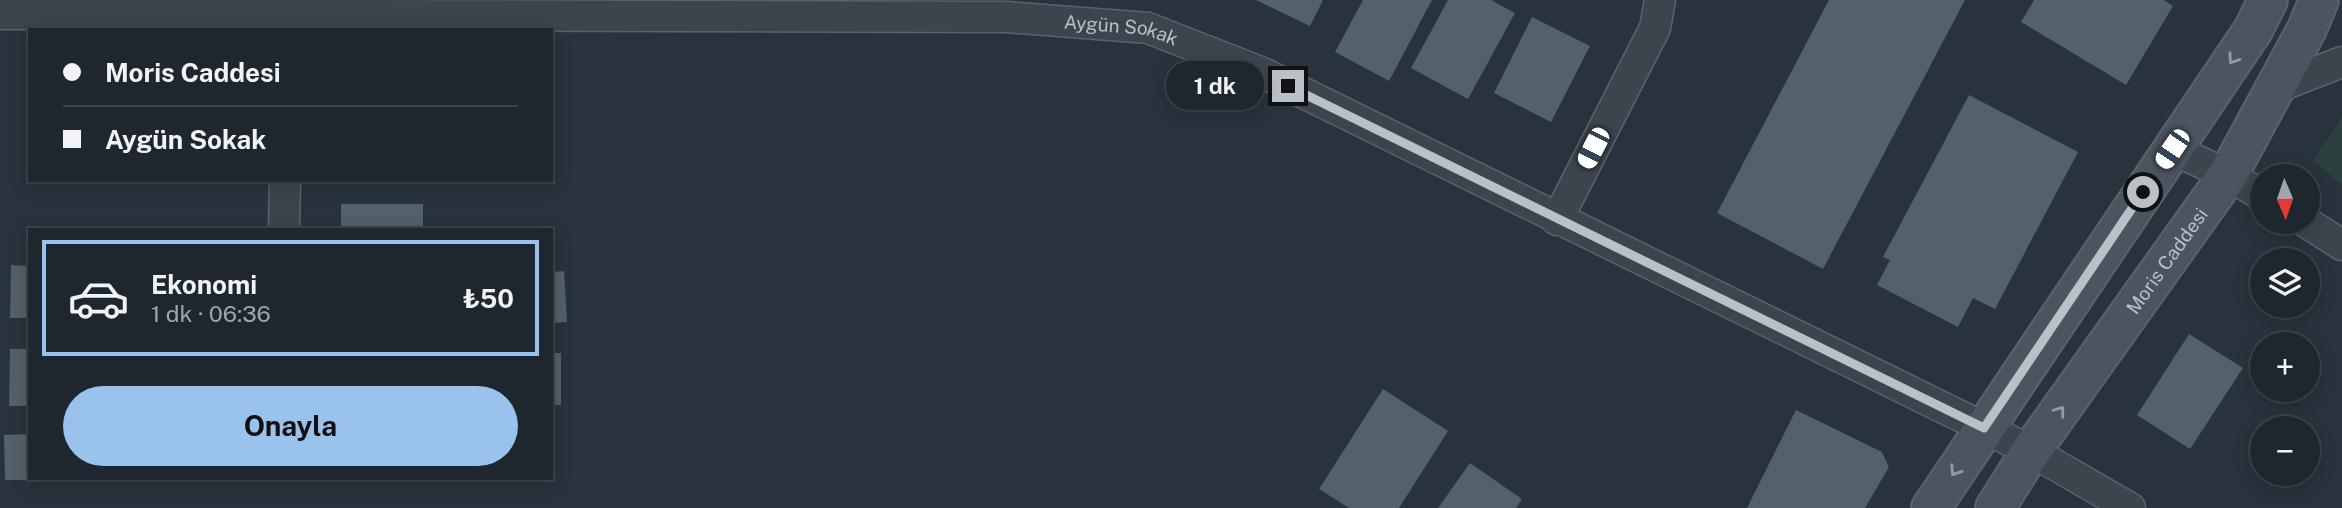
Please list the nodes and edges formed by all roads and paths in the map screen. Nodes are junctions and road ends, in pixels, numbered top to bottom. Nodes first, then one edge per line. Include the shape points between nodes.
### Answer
1 (1660, 0) edge
2 (2268, 0) edge
3 (2319, 0) edge
4 (1110, 12) edge
5 (0, 14) edge
6 (286, 15) edge
7 (2342, 62) edge
8 (2275, 88) junction
9 (2172, 149) junction
10 (2228, 175) junction
11 (285, 182) edge
12 (2250, 188) edge
13 (1557, 220) junction
14 (284, 228) edge
15 (2320, 231) edge
16 (2342, 245) edge
17 (1984, 428) junction
18 (2031, 451) junction
19 (1931, 508) edge
20 (1995, 508) edge
21 (2130, 508) edge

1 - 13 street via 1655,28
2 -> 9 street via 2253,30
3 - 8 street, Moris Caddesi
4 - 6 street, Aygün Sokak via 1007,17
4 - 13 street, Aygün Sokak via 1263,73
5 - 6 street, Aygün Sokak
7 - 8 street
8 - 10 street, Moris Caddesi
9 - 10 street
9 - 17 street
10 - 12 street
18 -> 10 street, Moris Caddesi
11 - 14 street
13 - 17 street, Aygün Sokak
15 - 16 street
17 - 18 street, Aygün Sokak
17 -> 19 street
18 - 20 street, Moris Caddesi
18 - 21 street, Aygün Sokak

